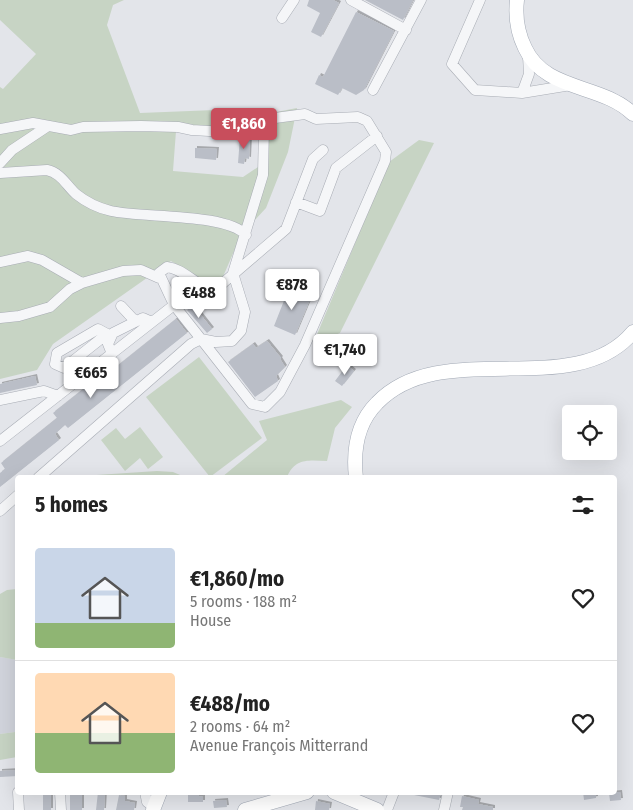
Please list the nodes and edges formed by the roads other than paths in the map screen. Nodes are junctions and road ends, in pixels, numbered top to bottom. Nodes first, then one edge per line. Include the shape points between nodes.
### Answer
1 (294, 0) edge
2 (351, 0) edge
3 (422, 0) edge
4 (480, 0) edge
5 (517, 0) edge
6 (282, 18) dead end
7 (406, 30) junction
8 (528, 56) junction
9 (572, 85) junction
10 (373, 90) dead end
11 (522, 93) junction
12 (633, 114) edge
13 (264, 125) junction
14 (48, 126) junction
15 (0, 130) edge
16 (377, 136) junction
17 (323, 150) dead end
18 (0, 163) edge
19 (0, 173) edge
20 (296, 202) junction
21 (246, 236) junction
22 (0, 262) edge
23 (233, 274) junction
24 (159, 278) junction
25 (82, 283) junction
26 (202, 286) junction
27 (174, 305) junction
28 (122, 306) dead end
29 (0, 318) edge
30 (135, 321) junction
31 (152, 322) junction
32 (633, 332) edge
33 (109, 335) junction
34 (201, 339) junction
35 (112, 354) junction
36 (58, 396) junction
37 (0, 400) edge
38 (0, 441) edge
39 (41, 475) edge
40 (356, 475) edge
41 (15, 498) edge
42 (0, 511) edge
43 (18, 795) edge
44 (60, 795) edge
45 (146, 795) edge
46 (159, 795) edge
47 (297, 795) edge
48 (341, 795) edge
49 (393, 795) edge
50 (447, 795) edge
51 (154, 808) edge
52 (19, 810) edge
53 (61, 810) edge
54 (246, 810) edge
55 (378, 810) edge
56 (387, 810) edge
57 (444, 810) edge

1 - 6 street
2 - 7 street
3 - 7 street
4 - 11 street via 452,64 474,90
5 - 8 main road via 518,33
7 - 10 street
8 - 9 main road via 551,77
8 - 11 street via 528,74
9 - 11 street
9 - 12 main road via 608,96
13 - 14 street via 226,132 178,126 83,127 71,130
13 - 16 street via 275,118 305,114 316,119 358,117 367,121
13 - 21 street via 262,175
14 - 15 street via 33,123
14 - 18 street via 12,150
16 - 20 street via 336,168 320,211
16 - 34 street via 386,152 385,161 305,345 280,392 265,407 252,404
17 - 20 street via 313,159
19 - 21 street via 55,172 88,203 136,215 195,219 231,227
20 - 23 street via 286,229
21 - 23 street
22 - 25 street via 28,256 42,260
23 - 26 street via 216,289
23 - 34 street via 245,312 241,331 232,340 216,342
24 - 25 street via 141,270
24 - 26 street via 158,273 162,270 174,268
24 - 27 street
25 - 29 street via 50,307
26 - 27 street
27 - 31 street
27 - 34 street
28 - 30 street
30 - 31 street via 144,318
30 - 33 street
31 - 35 street
32 - 40 main road via 614,349 572,363 523,369 460,370 423,376 394,388 371,409 362,425 356,444
33 - 33 street via 98,329 90,332 57,353 55,364 64,368
33 - 35 street
34 - 39 street via 191,344
35 - 36 street
36 - 37 street via 44,391
36 - 38 street
41 - 42 street
43 - 52 street
44 - 53 street
45 - 51 street via 147,802
46 - 51 main road
47 - 54 main road
48 - 55 main road
49 - 56 street
50 - 57 street

